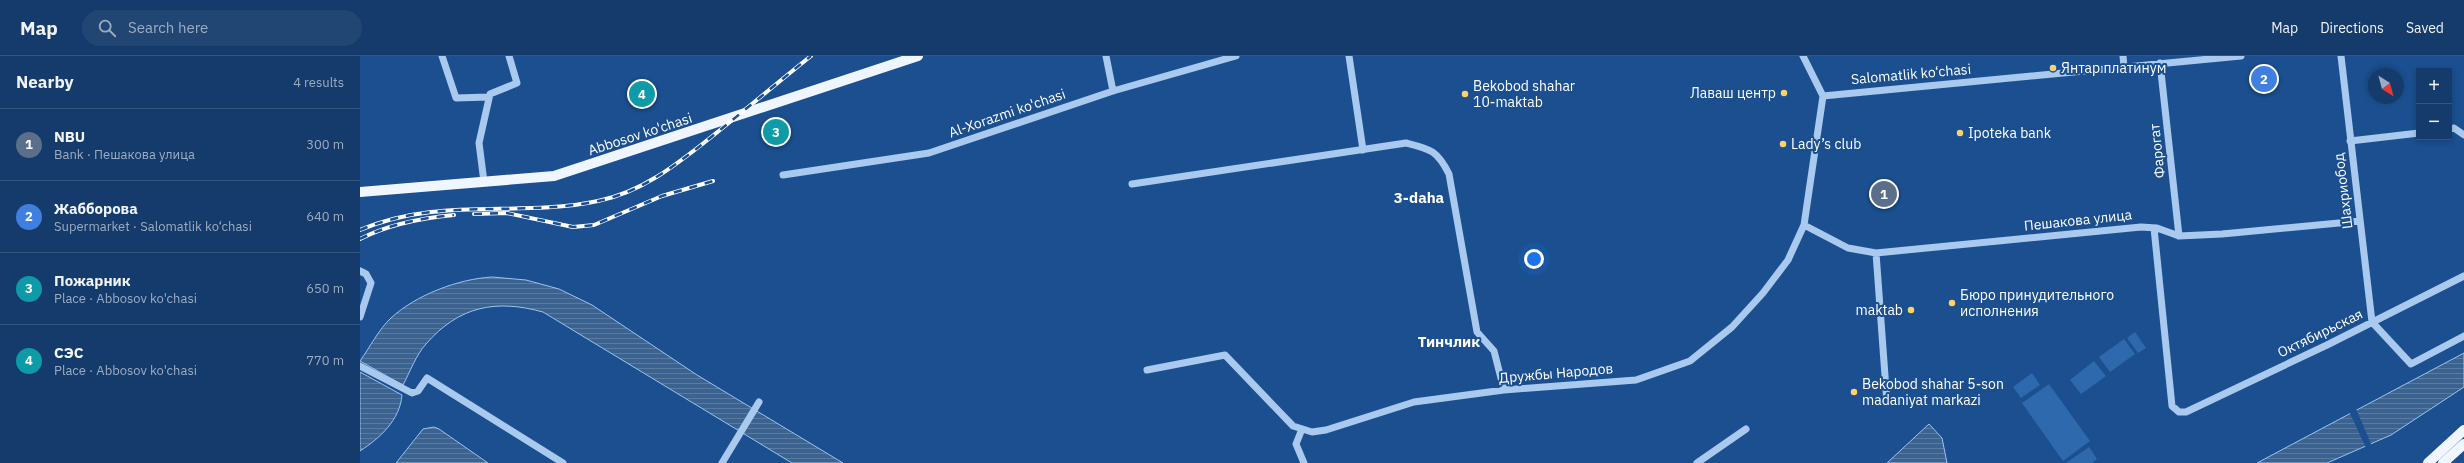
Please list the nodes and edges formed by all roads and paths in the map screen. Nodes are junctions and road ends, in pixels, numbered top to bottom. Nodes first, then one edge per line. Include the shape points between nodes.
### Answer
1 (442, 56) edge
2 (509, 56) edge
3 (918, 56) edge
4 (1106, 56) edge
5 (1236, 56) edge
6 (1349, 56) edge
7 (1803, 56) edge
8 (2123, 56) edge
9 (2241, 56) edge
10 (2342, 56) edge
11 (2160, 63) junction
12 (2124, 67) junction
13 (1113, 91) junction
14 (1823, 96) junction
15 (489, 97) junction
16 (2452, 128) edge
17 (2416, 133) edge
18 (2464, 135) edge
19 (2350, 141) junction
20 (1363, 150) junction
21 (783, 175) dead end
22 (484, 182) junction
23 (1132, 184) dead end
24 (360, 192) edge
25 (2360, 221) junction
26 (1804, 225) junction
27 (2154, 228) junction
28 (2179, 236) junction
29 (1876, 254) junction
30 (360, 271) edge
31 (2464, 276) edge
32 (360, 317) edge
33 (2372, 322) junction
34 (2464, 336) edge
35 (360, 366) edge
36 (1147, 370) dead end
37 (1504, 390) junction
38 (759, 402) dead end
39 (1887, 403) dead end
40 (1302, 429) junction
41 (1746, 429) dead end
42 (2464, 430) edge
43 (2464, 444) edge
44 (563, 463) edge
45 (722, 463) edge
46 (1304, 463) edge
47 (1697, 463) edge
48 (2428, 463) edge
49 (2443, 463) edge

1 - 15 street via 456,98
2 - 15 street via 517,83 490,94
3 - 22 main road, Abbosov ko'chasi via 554,176
4 - 13 street
5 - 13 street, Al-Xorazmi ko'chasi
6 - 20 street
7 - 14 street
8 - 12 street
9 - 11 street, Salomatlik ko‘chasi
10 - 19 street, Шахриобод
11 - 12 street, Salomatlik ko‘chasi
11 - 28 street, Фарогат
12 - 14 street, Salomatlik ko‘chasi
13 - 21 street, Al-Xorazmi ko'chasi via 929,153
14 - 26 street, Дружбы Народов
15 - 22 street via 479,143
16 - 18 street
17 - 19 street
19 - 25 street, Шахриобод
20 - 23 street
20 - 37 street via 1406,143 1432,150 1442,159 1449,174 1477,332 1494,351
22 - 24 main road, Abbosov ko'chasi
25 - 28 street, Пешакова улица
25 - 33 street, Шахриобод
26 - 29 street, Пешакова улица via 1848,248
26 - 37 street, Дружбы Народов via 1788,260 1763,293 1732,327 1690,361 1636,380
27 - 28 street, Пешакова улица
27 - 29 street, Пешакова улица
27 - 33 street, Октябирьская via 2172,406 2179,412 2186,412
29 - 39 street
30 - 32 street via 366,274 371,283
31 - 33 street, Октябирьская
33 - 34 street via 2411,364
35 - 44 street via 412,393 418,391 427,378
36 - 40 street, Дружбы Народов via 1225,355 1293,426
37 - 40 street, Дружбы Народов via 1414,402 1326,430 1312,432
38 - 45 street
40 - 46 street via 1296,444
41 - 47 street
42 - 48 main road
43 - 49 main road

